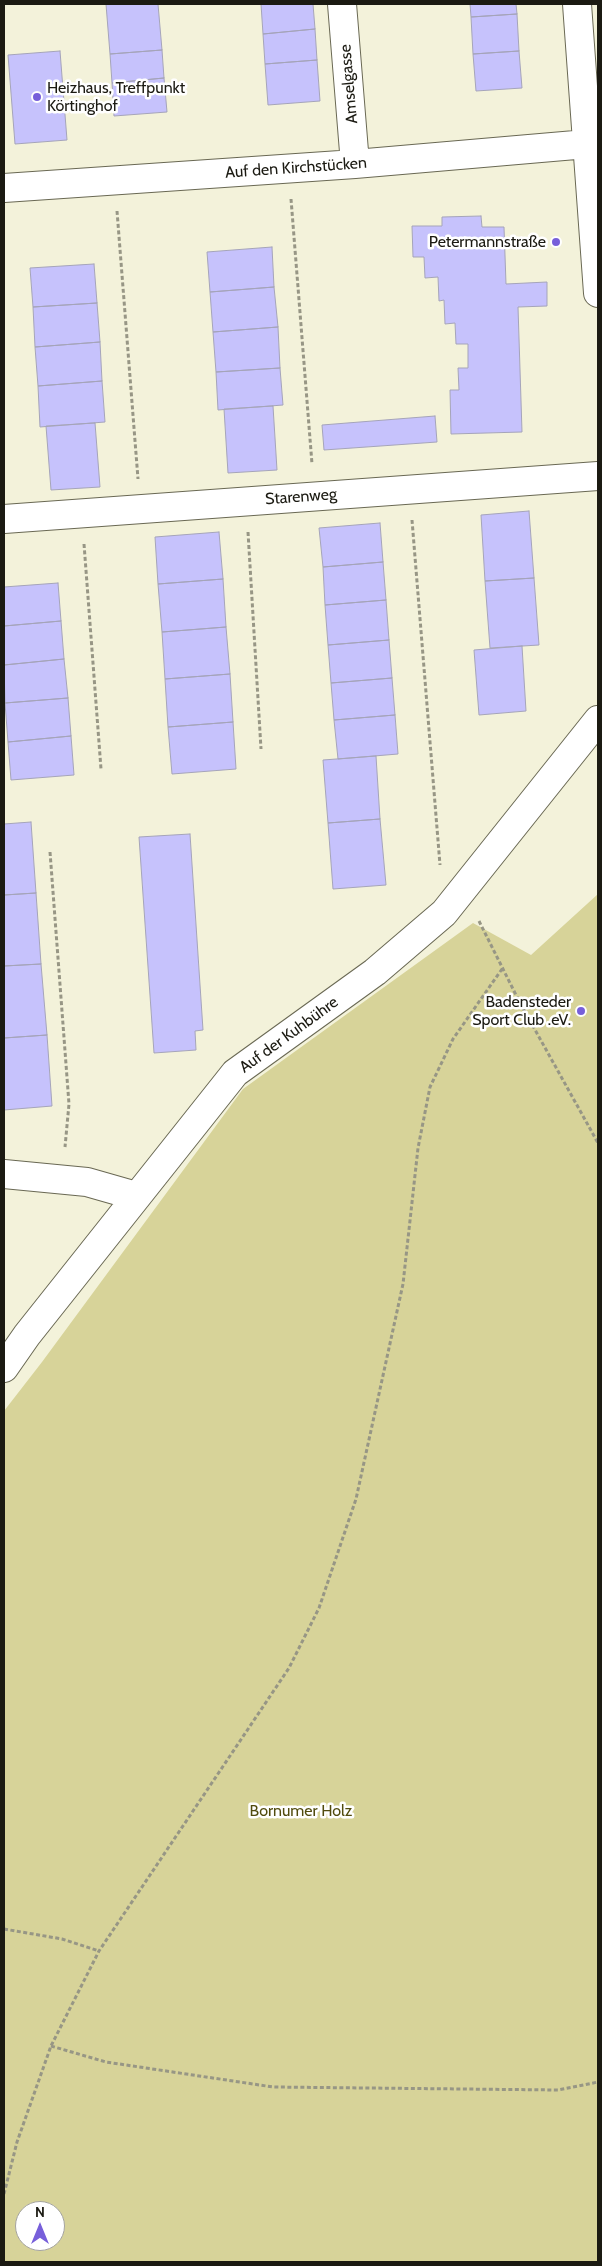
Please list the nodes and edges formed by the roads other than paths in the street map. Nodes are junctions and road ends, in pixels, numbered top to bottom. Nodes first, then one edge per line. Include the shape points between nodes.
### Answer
1 (342, 4) edge
2 (577, 4) edge
3 (587, 144) junction
4 (355, 164) junction
5 (4, 188) edge
6 (598, 293) edge
7 (598, 476) edge
8 (4, 519) edge
9 (598, 723) edge
10 (4, 1174) edge
11 (136, 1196) junction
12 (4, 1368) edge

1 - 4 street, Amselgasse
2 - 3 street
3 - 4 street, Auf den Kirchstücken
3 - 6 street
4 - 5 street, Auf den Kirchstücken
7 - 8 street, Starenweg
9 - 11 street, Auf der Kuhbühre via 444,913 375,972 235,1073
10 - 11 street via 87,1182
11 - 12 street, Auf der Kuhbühre via 26,1335

